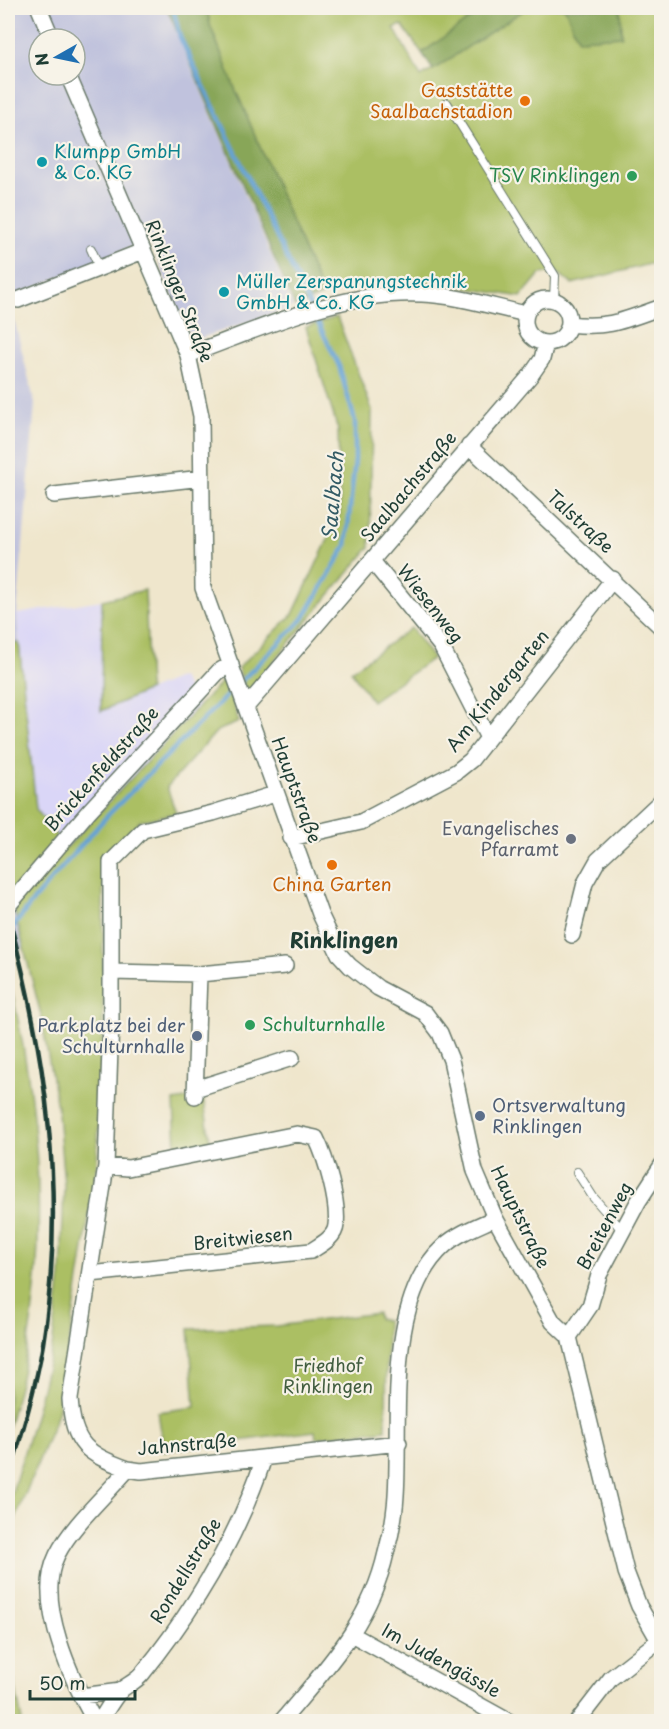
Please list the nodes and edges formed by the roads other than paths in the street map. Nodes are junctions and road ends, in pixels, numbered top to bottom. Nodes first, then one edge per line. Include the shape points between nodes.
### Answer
1 (39, 8) edge
2 (47, 27) edge
3 (73, 87) edge
4 (447, 103) dead end
5 (91, 249) dead end
6 (142, 251) junction
7 (99, 267) junction
8 (554, 300) junction
9 (14, 301) dead end
10 (662, 307) edge
11 (526, 314) junction
12 (569, 324) junction
13 (546, 343) junction
14 (188, 355) junction
15 (469, 446) junction
16 (202, 478) junction
17 (54, 495) dead end
18 (372, 561) junction
19 (613, 579) junction
20 (662, 627) edge
21 (232, 668) junction
22 (245, 704) junction
23 (487, 736) junction
24 (275, 794) junction
25 (662, 800) edge
26 (291, 837) junction
27 (8, 906) edge
28 (572, 935) dead end
29 (285, 966) dead end
30 (111, 972) junction
31 (199, 974) junction
32 (292, 1058) dead end
33 (662, 1165) edge
34 (106, 1166) junction
35 (577, 1172) dead end
36 (495, 1218) junction
37 (623, 1231) junction
38 (90, 1274) junction
39 (568, 1337) junction
40 (399, 1443) junction
41 (264, 1458) junction
42 (128, 1469) junction
43 (353, 1635) junction
44 (660, 1643) edge
45 (120, 1690) junction
46 (81, 1696) junction
47 (97, 1722) edge
48 (281, 1722) edge
49 (510, 1722) edge
50 (577, 1722) edge

1 - 2 street
3 - 6 street, Rinklinger Straße
4 - 8 lane via 555,276
5 - 7 lane
6 - 7 street
6 - 14 street, Rinklinger Straße
7 - 9 street
8 - 11 street via 540,300
8 - 12 street via 564,306
10 - 12 street via 613,324
11 - 13 street via 529,333
11 - 14 street via 423,294 355,298
12 - 13 street, Saalbachstraße via 558,340
13 - 15 street, Saalbachstraße via 542,359 531,375
14 - 16 street, Rinklinger Straße via 201,416
15 - 18 street, Saalbachstraße
15 - 19 street, Talstraße
16 - 17 street
16 - 21 street, Rinklinger Straße via 203,588
18 - 22 street, Saalbachstraße
18 - 23 street, Wiesenweg via 441,646
19 - 20 street, Talstraße
19 - 23 street, Am Kindergarten
21 - 22 street, Rinklinger Straße
21 - 27 street, Brückenfeldstraße via 218,672 89,811
22 - 24 street, Hauptstraße
23 - 26 street, Am Kindergarten via 471,760 456,772 361,822
24 - 26 street, Hauptstraße
24 - 30 street via 143,830 111,862
25 - 28 street via 598,860 585,883
26 - 36 street, Hauptstraße via 339,954 378,988 425,1013 446,1044 475,1171
29 - 31 street
30 - 31 street
30 - 34 street
31 - 32 street via 195,1093
33 - 37 street, Breitenweg
34 - 38 street
34 - 38 street, Breitwiesen via 128,1167 297,1134 316,1138 326,1157 336,1226 329,1240 311,1251
35 - 37 lane
36 - 39 street, Hauptstraße via 553,1322
36 - 40 street via 444,1245 432,1258 411,1300 400,1360
37 - 39 street, Breitenweg via 599,1275 590,1306
38 - 42 street via 70,1399 73,1427 84,1447
39 - 44 street, Hauptstraße via 626,1572
40 - 41 street, Jahnstraße
40 - 43 street via 396,1498 386,1555 370,1602
41 - 42 street, Jahnstraße via 141,1471
41 - 45 street, Rondellstraße via 223,1552 185,1615 140,1677
42 - 46 street, Jahnstraße via 69,1538 51,1572 50,1592 57,1629
43 - 48 street
43 - 49 street, Im Judengässle
44 - 50 street via 611,1677
45 - 46 street
45 - 47 street, Jahnstraße
46 - 47 street, Jahnstraße

